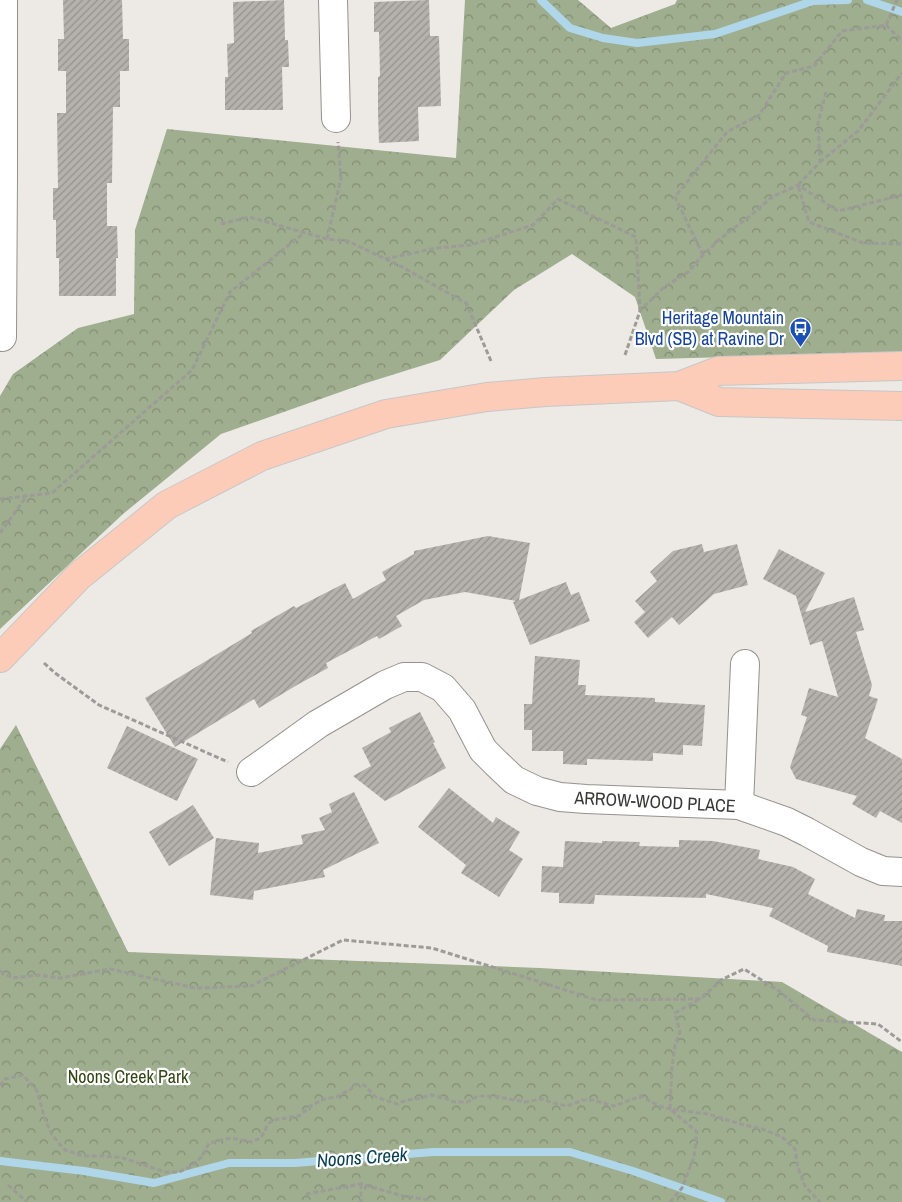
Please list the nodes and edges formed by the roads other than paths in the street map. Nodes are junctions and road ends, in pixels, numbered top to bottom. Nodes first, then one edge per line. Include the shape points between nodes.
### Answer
1 (2, 0) edge
2 (333, 0) edge
3 (336, 118) road end
4 (2, 176) edge
5 (2, 337) dead end
6 (902, 366) edge
7 (679, 386) junction
8 (902, 406) edge
9 (0, 658) edge
10 (745, 664) dead end
11 (251, 772) road end
12 (739, 805) junction
13 (902, 872) edge

1 - 4 street
2 - 3 street
4 - 5 street
6 - 7 main road via 718,371
7 - 8 main road via 719,402
7 - 9 main road via 506,395 414,409 386,414 262,456 167,505 79,576
10 - 12 street
11 - 12 street, ARROW-WOOD PLACE via 318,724 385,685 404,677 448,678 483,750 514,780 537,791 586,799
12 - 13 street, ARROW-WOOD PLACE via 787,822 861,862 883,871

